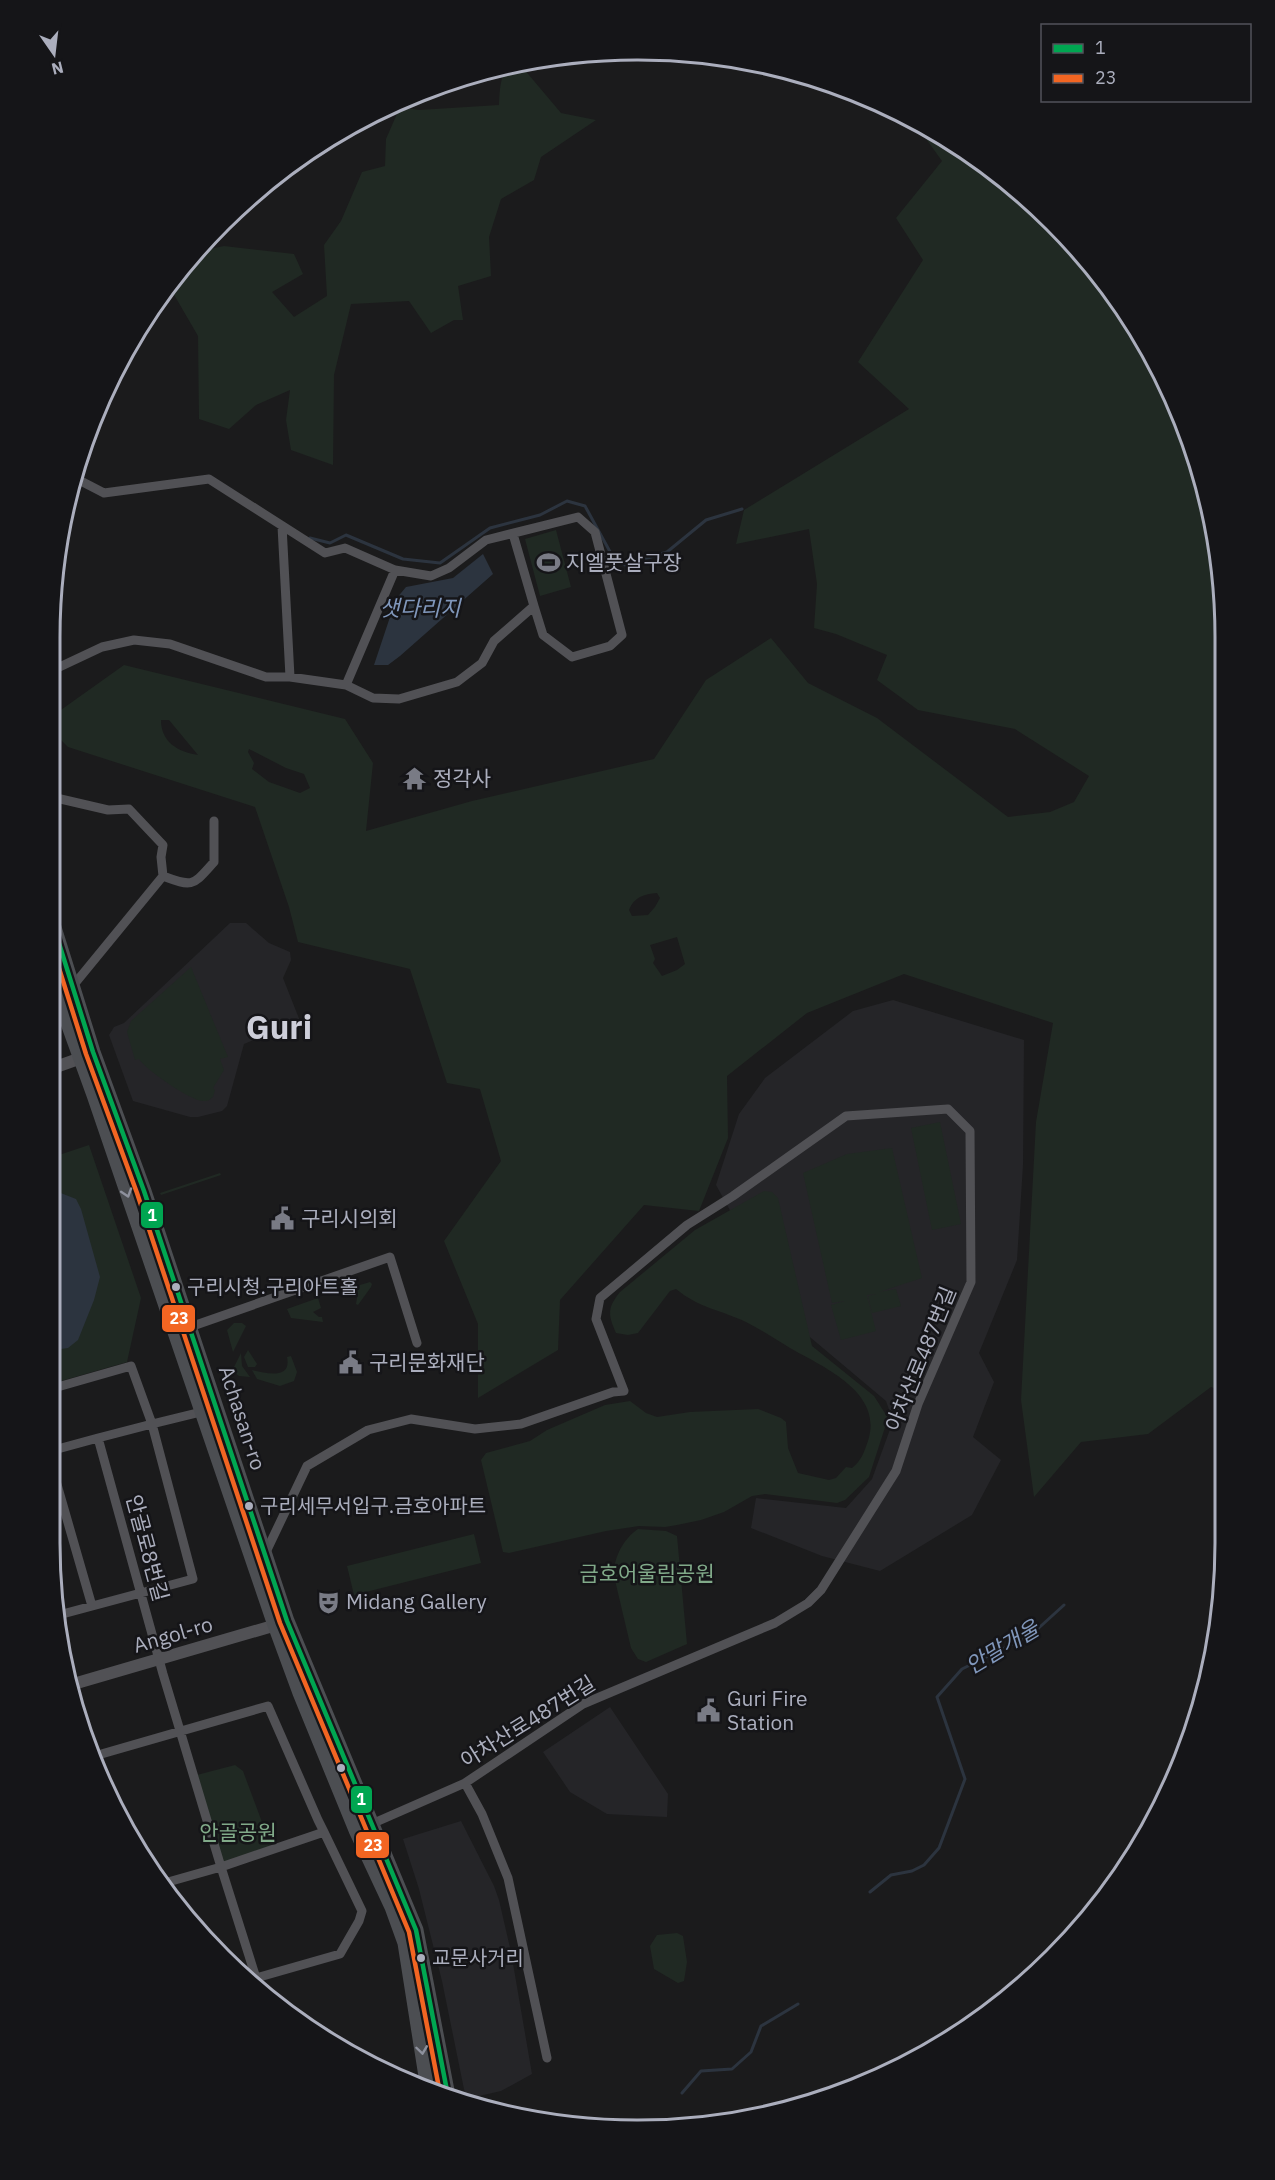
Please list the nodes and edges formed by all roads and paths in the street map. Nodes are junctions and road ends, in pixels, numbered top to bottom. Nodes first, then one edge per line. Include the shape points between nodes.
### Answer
1 (82, 482) edge
2 (282, 526) junction
3 (513, 534) junction
4 (395, 570) junction
5 (534, 606) junction
6 (60, 668) edge
7 (290, 676) junction
8 (346, 685) junction
9 (60, 799) edge
10 (214, 821) dead end
11 (163, 876) junction
12 (60, 947) edge
13 (72, 987) junction
14 (60, 1001) edge
15 (81, 1058) junction
16 (60, 1065) edge
17 (190, 1327) junction
18 (417, 1343) dead end
19 (60, 1386) edge
20 (201, 1412) junction
21 (152, 1424) junction
22 (98, 1438) junction
23 (60, 1448) edge
24 (60, 1495) edge
25 (265, 1554) junction
26 (140, 1594) junction
27 (92, 1606) junction
28 (65, 1613) edge
29 (281, 1623) junction
30 (159, 1660) junction
31 (78, 1683) edge
32 (180, 1730) junction
33 (101, 1755) edge
34 (465, 1783) junction
35 (372, 1824) junction
36 (356, 1830) junction
37 (324, 1832) junction
38 (221, 1867) junction
39 (170, 1881) edge
40 (256, 1976) edge
41 (256, 1977) edge
42 (547, 2058) dead end
43 (427, 2080) edge
44 (445, 2086) edge

1 - 2 street via 104,493 209,479
2 - 4 street via 325,553 345,549
2 - 7 street
3 - 4 street via 486,540 449,568 431,576
3 - 5 street
3 - 5 street via 578,517 595,532 622,635 610,646 572,657 543,635
4 - 8 street
5 - 8 street via 494,641 482,663 457,681 399,699 373,698
6 - 7 street via 102,647 134,640 170,644 266,677
7 - 8 street
9 - 11 street via 108,810 129,809 164,845 160,857
10 - 11 street via 214,862 196,882 184,884
11 - 13 street
12 - 13 main road, Achasan-ro
13 - 17 main road, Achasan-ro
14 - 15 main road, Achasan-ro
15 - 16 street
15 -> 20 main road, Achasan-ro
17 - 18 street via 390,1257
17 - 25 main road, Achasan-ro
19 - 21 street via 131,1366
20 - 21 street
20 - 29 main road, Achasan-ro
21 - 22 street
21 - 26 street via 193,1579
22 - 23 street
22 - 26 street, 안골로8번길
24 - 27 street
25 - 29 main road, Achasan-ro
25 - 34 street, 아차산로487번길 via 307,1466 368,1430 411,1419 475,1430 520,1424 624,1391 596,1319 600,1298 687,1225 846,1116 948,1109 970,1131 971,1282 918,1404 896,1471 821,1590 775,1623 582,1704
26 - 27 street
26 - 30 street, 안골로8번길
27 - 28 street
29 - 30 street, Angol-ro
29 - 35 main road, Achasan-ro
29 - 36 main road, Achasan-ro via 300,1693
30 - 31 street, Angol-ro
30 - 32 street, 안골로8번길
32 - 33 street
32 - 37 street via 268,1706
32 - 38 street, 안골로8번길
34 - 35 street, 아차산로487번길
34 - 42 street via 508,1878
35 - 36 street, 아차산로487번길
35 - 44 main road, Achasan-ro via 416,1930
36 -> 43 main road, Achasan-ro via 405,1943
37 - 38 street
37 - 41 street via 362,1911 359,1921 340,1954
38 - 39 street
38 - 40 street, 안골로8번길

